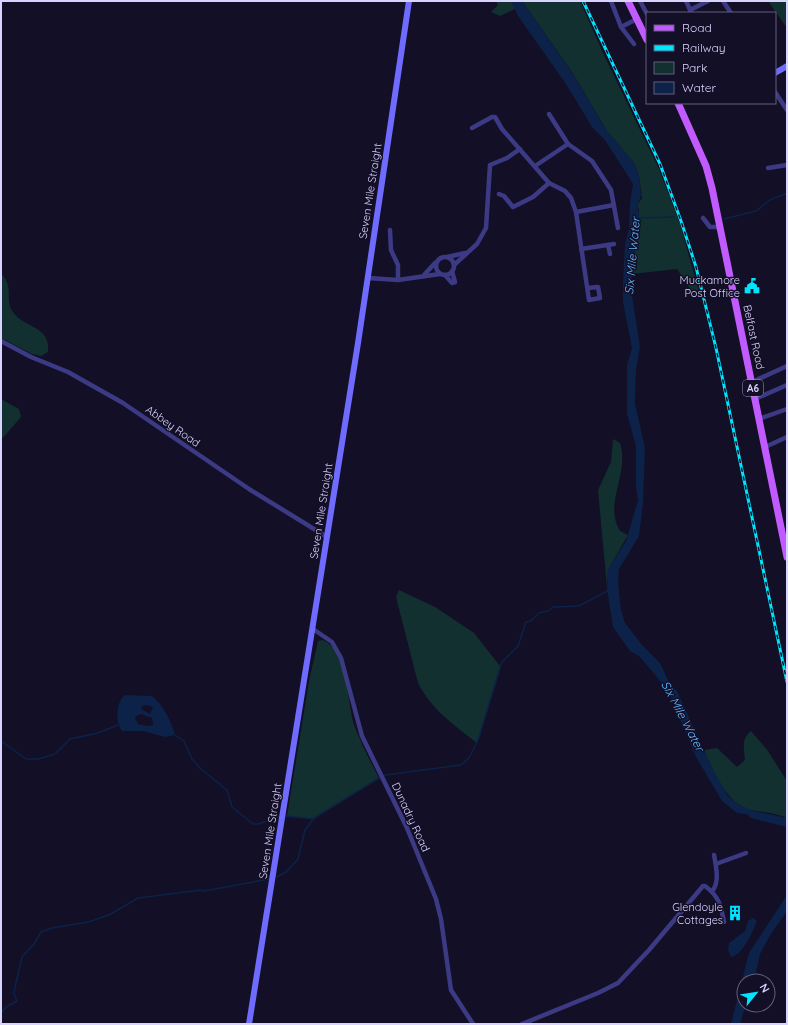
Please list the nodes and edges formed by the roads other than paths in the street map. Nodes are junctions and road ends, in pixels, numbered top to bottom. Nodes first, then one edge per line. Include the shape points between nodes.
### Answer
1 (409, 1) edge
2 (611, 1) edge
3 (628, 1) edge
4 (640, 1) edge
5 (686, 1) edge
6 (708, 1) edge
7 (723, 1) edge
8 (646, 12) edge
9 (691, 12) edge
10 (730, 12) edge
11 (636, 19) junction
12 (621, 27) junction
13 (646, 38) edge
14 (634, 44) dead end
15 (787, 66) edge
16 (776, 72) edge
17 (776, 94) edge
18 (679, 104) edge
19 (787, 110) edge
20 (549, 114) dead end
21 (472, 128) dead end
22 (568, 144) junction
23 (520, 149) junction
24 (787, 165) edge
25 (535, 166) junction
26 (768, 168) dead end
27 (550, 183) junction
28 (499, 194) dead end
29 (614, 205) junction
30 (576, 212) junction
31 (703, 218) dead end
32 (721, 227) junction
33 (618, 228) dead end
34 (390, 230) dead end
35 (614, 244) dead end
36 (608, 245) junction
37 (581, 249) junction
38 (469, 252) junction
39 (610, 254) dead end
40 (447, 257) junction
41 (436, 263) junction
42 (454, 265) junction
43 (452, 271) junction
44 (440, 274) junction
45 (424, 275) junction
46 (445, 275) junction
47 (368, 278) junction
48 (398, 280) junction
49 (588, 288) dead end
50 (1, 341) edge
51 (787, 366) edge
52 (752, 382) junction
53 (787, 385) edge
54 (755, 399) junction
55 (787, 409) edge
56 (759, 419) junction
57 (787, 437) edge
58 (765, 447) junction
59 (327, 537) junction
60 (787, 557) edge
61 (313, 628) junction
62 (746, 853) dead end
63 (714, 856) dead end
64 (716, 864) junction
65 (712, 891) junction
66 (724, 922) dead end
67 (249, 1024) edge
68 (473, 1024) edge
69 (522, 1024) edge

1 - 47 main road, Seven Mile Straight
2 - 12 street
3 - 11 main road
4 - 8 street
5 - 9 street
6 - 9 street
7 - 10 street
11 - 12 street
11 - 13 main road
12 - 14 street via 632,37
15 - 16 main road
17 - 19 street
18 - 32 main road, Belfast Road / A6 via 706,166
20 - 22 street
21 - 23 street via 494,117
22 - 25 street
22 - 29 street via 594,164 612,192
23 - 25 street
23 - 38 street via 489,166 487,224 478,242
24 - 26 street
25 - 27 street
27 - 28 street via 533,197 513,207
27 - 30 street via 568,194
29 - 30 street
29 - 33 street
30 - 37 street
31 - 32 street via 710,227
32 - 52 main road, Belfast Road / A6
34 - 48 street via 391,250 398,265
35 - 36 street
36 - 37 street
36 - 39 street
37 - 49 street
38 - 40 street
38 - 42 street
40 - 41 street via 439,258
40 - 42 street
41 - 44 street via 436,269
41 - 45 street
42 - 43 street
43 - 46 street
43 - 46 street via 455,282 452,283
44 - 45 street
44 - 46 street
45 - 48 street
47 - 48 street
47 - 59 main road, Seven Mile Straight
50 - 59 street, Abbey Road via 68,372 124,403 249,489
51 - 52 street
52 - 54 main road, Belfast Road / A6
53 - 54 street
54 - 56 main road, Belfast Road / A6
55 - 56 street
56 - 58 main road, Belfast Road / A6
57 - 58 street
58 - 60 main road, Belfast Road / A6
59 - 61 main road, Seven Mile Straight
61 - 67 main road, Seven Mile Straight
61 - 68 street, Dunadry Road via 332,642 341,658 362,736 407,828 436,899 451,990
62 - 64 street
63 - 64 street
64 - 65 street via 716,886
65 - 66 street via 720,902
65 - 69 street via 705,886 701,887 618,983

